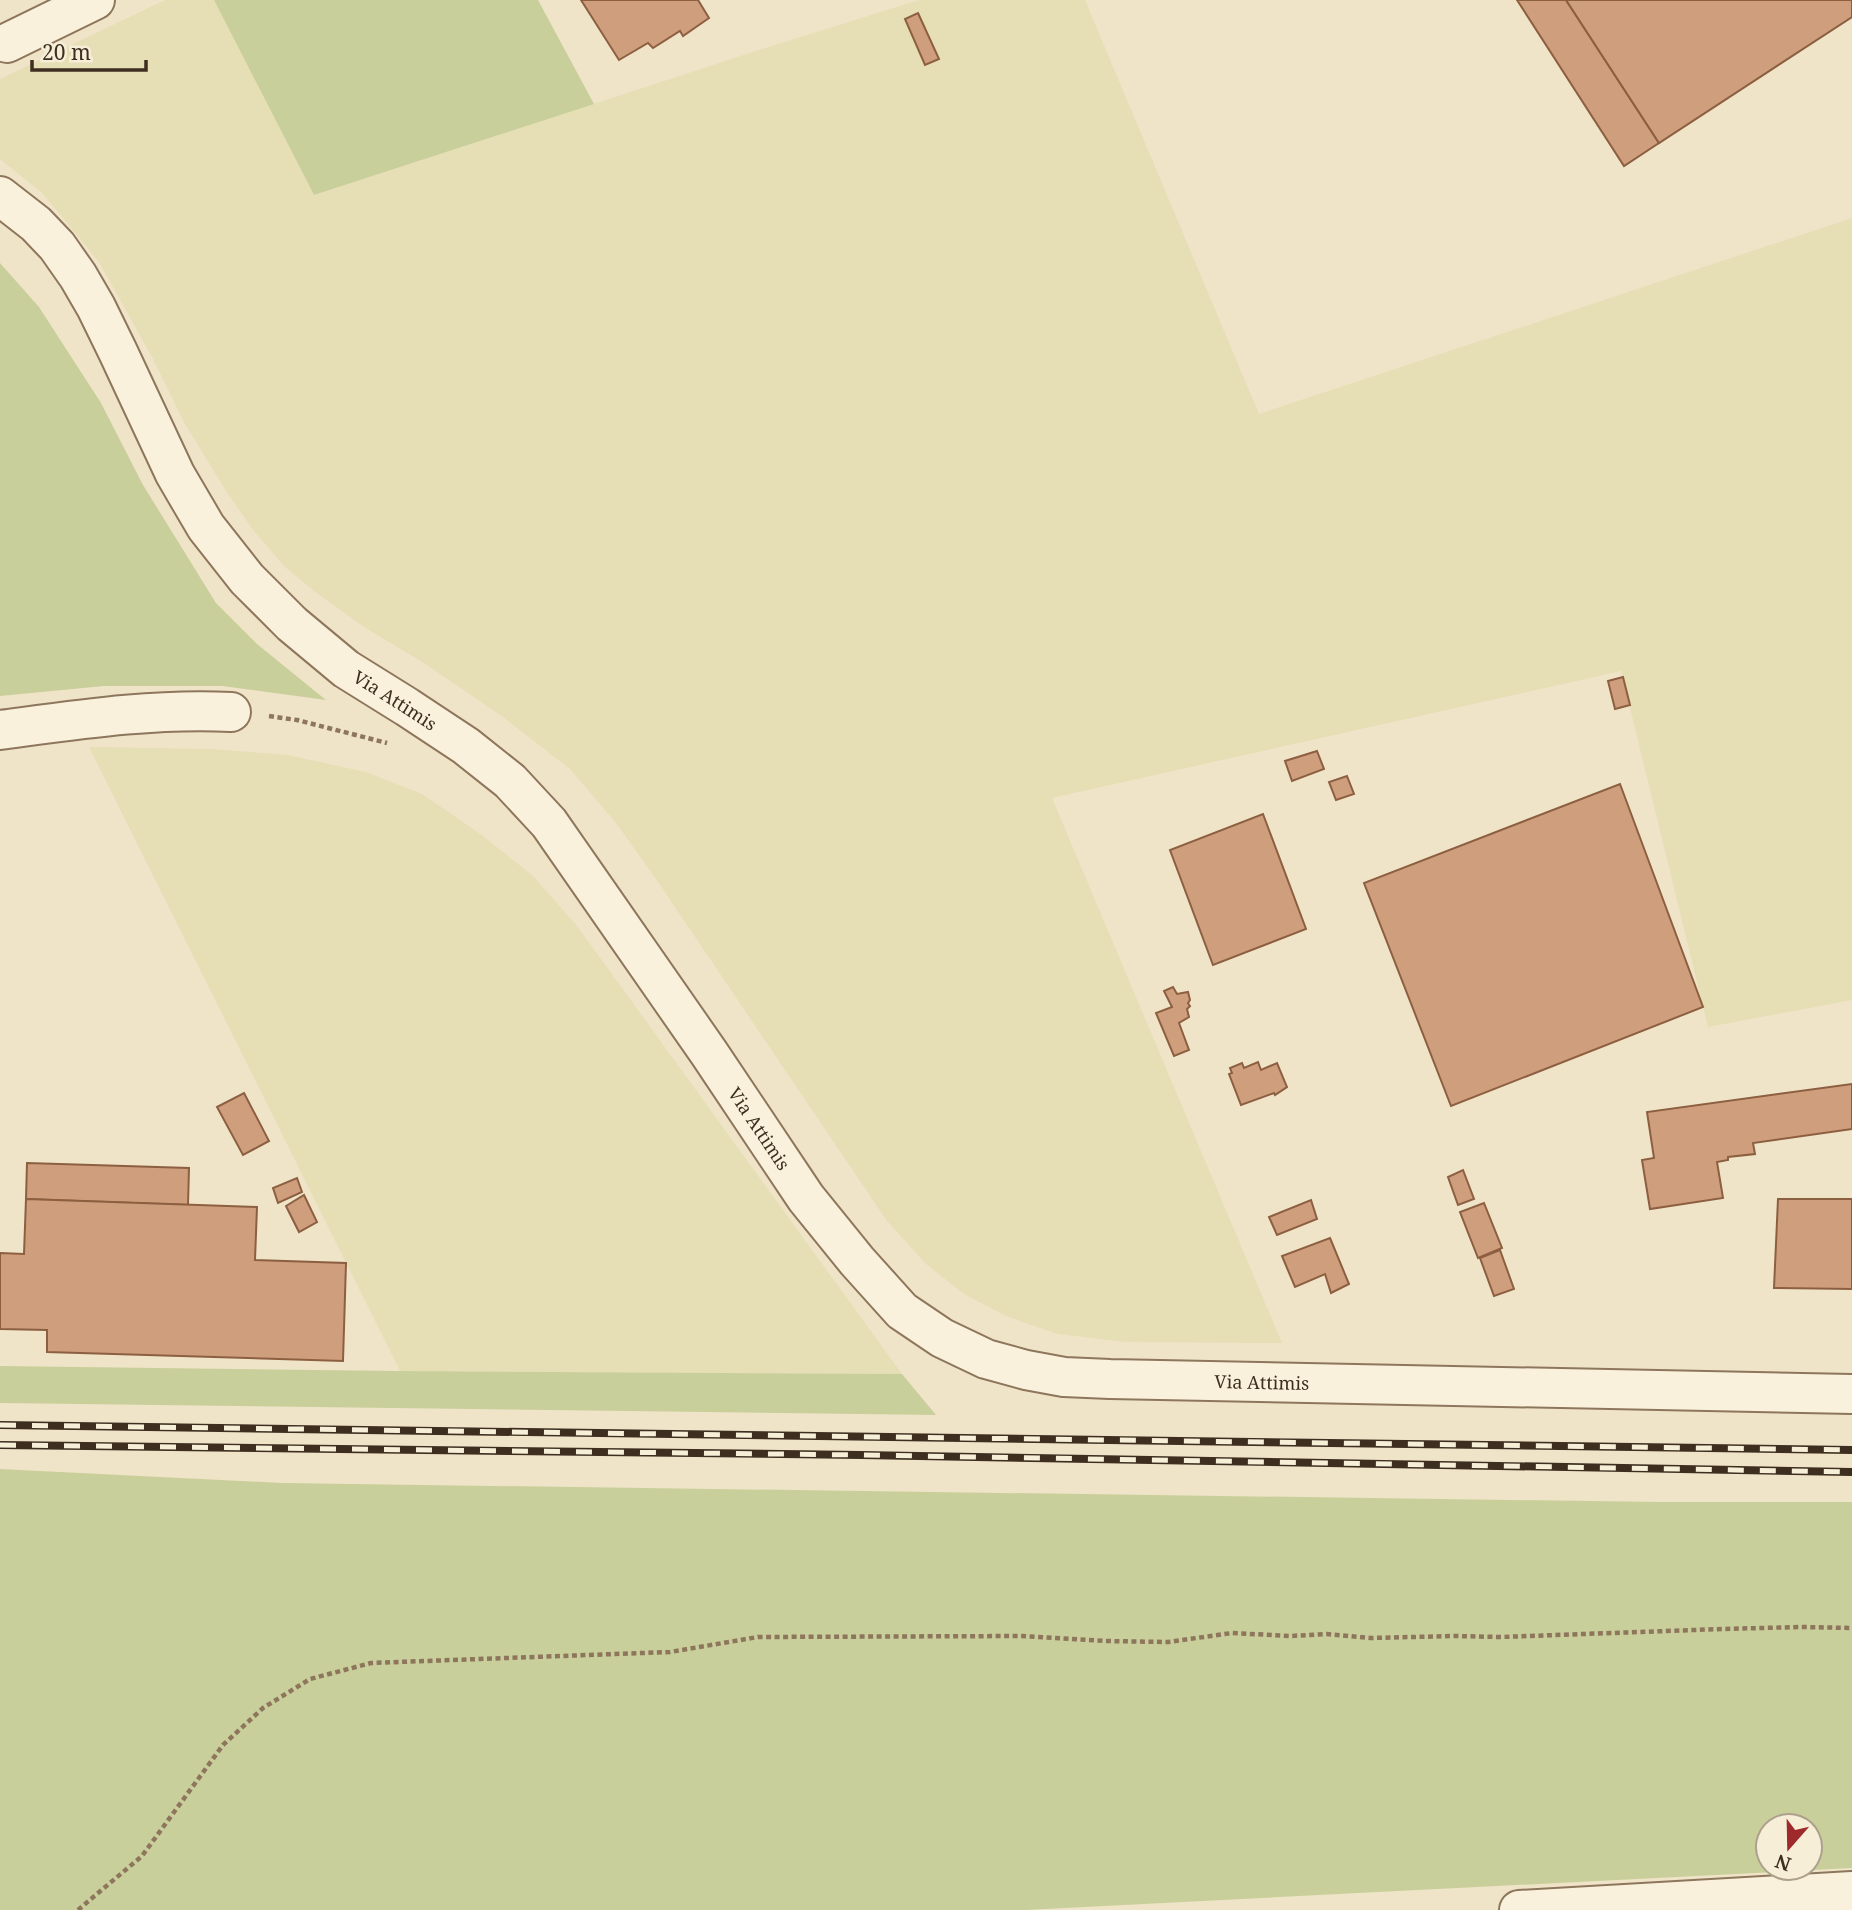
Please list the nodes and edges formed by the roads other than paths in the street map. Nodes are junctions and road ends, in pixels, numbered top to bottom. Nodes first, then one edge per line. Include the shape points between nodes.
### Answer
1 (95, 0) edge
2 (2, 45) edge
3 (6, 203) edge
4 (231, 712) road end
5 (0, 730) edge
6 (1852, 1394) edge
7 (1852, 1891) edge
8 (1519, 1910) edge

1 - 2 street
3 - 6 street, Via Attimis via 36,224 78,276 175,474 206,527 247,579 346,669 466,746 510,781 549,823 806,1198 902,1311 942,1338 986,1359 1064,1377
4 - 5 street via 152,712
7 - 8 street

